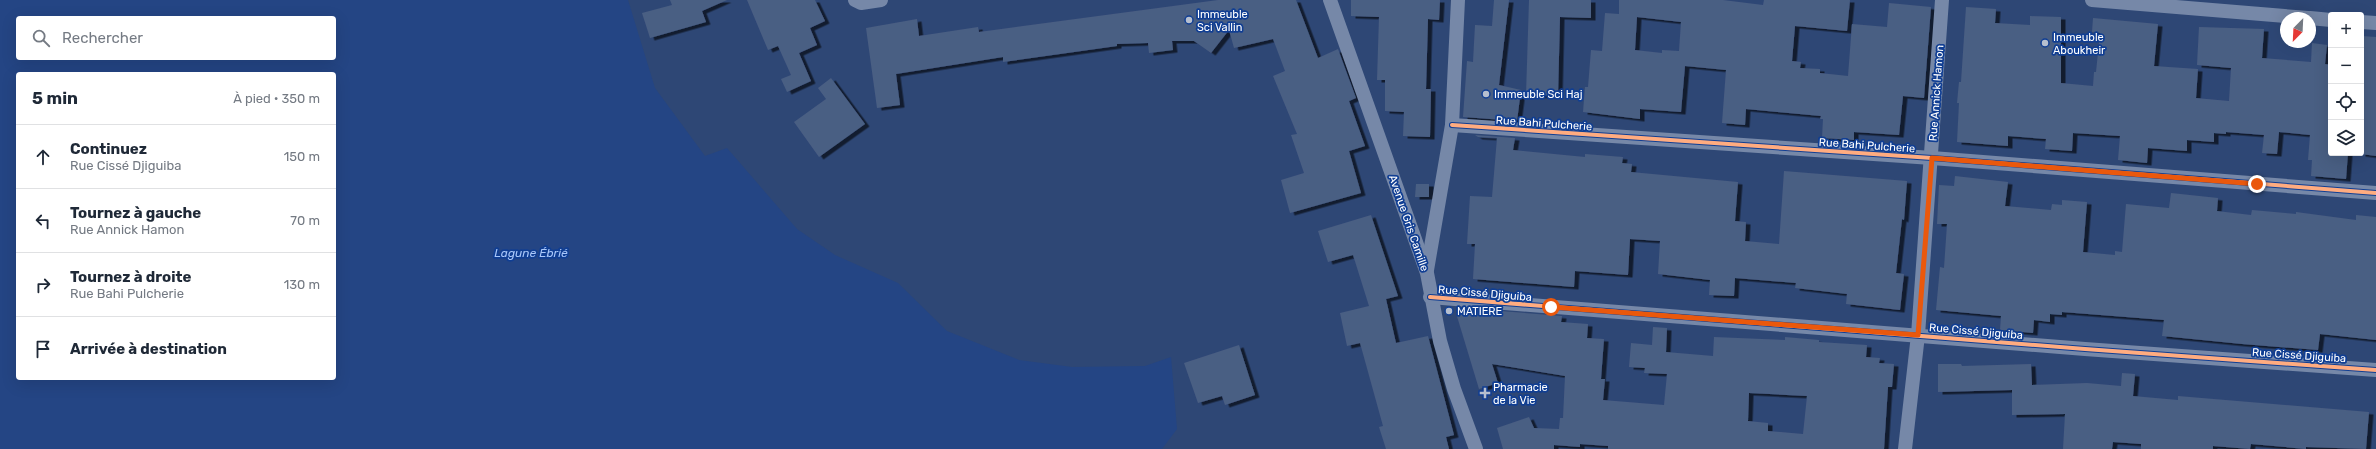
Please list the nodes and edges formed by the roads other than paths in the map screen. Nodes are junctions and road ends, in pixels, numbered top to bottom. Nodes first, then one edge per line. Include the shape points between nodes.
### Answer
1 (855, 0) edge
2 (881, 0) edge
3 (1330, 0) edge
4 (1458, 0) edge
5 (1942, 0) edge
6 (2092, 0) edge
7 (2280, 16) edge
8 (2316, 19) edge
9 (2328, 20) edge
10 (2364, 22) edge
11 (2376, 23) edge
12 (1452, 125) junction
13 (1932, 158) junction
14 (2376, 193) edge
15 (1427, 273) junction
16 (1430, 297) junction
17 (1918, 335) junction
18 (2376, 370) edge
19 (1476, 449) edge
20 (1905, 449) edge

1 - 2 street via 861,3
3 - 15 street, Avenue Gris Camille
4 - 12 street
5 - 13 street, Rue Annick Hamon
6 - 7 street
8 - 9 street
10 - 11 street
12 - 13 street, Rue Bahi Pulcherie
12 - 15 street
13 - 14 street, Rue Bahi Pulcherie
13 - 17 street, Rue Annick Hamon
15 - 16 street, Avenue Gris Camille
16 - 17 street, Rue Cissé Djiguiba
16 - 19 street, Avenue Gris Camille via 1454,389
17 - 18 street, Rue Cissé Djiguiba
17 - 20 street, Rue Annick Hamon

